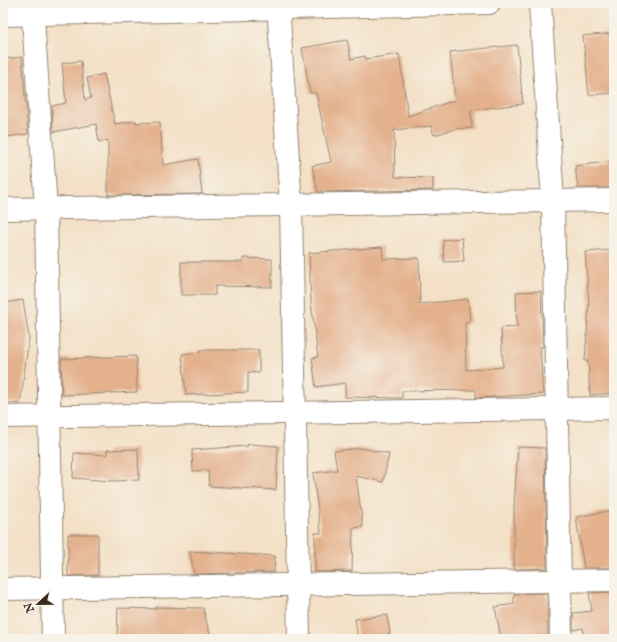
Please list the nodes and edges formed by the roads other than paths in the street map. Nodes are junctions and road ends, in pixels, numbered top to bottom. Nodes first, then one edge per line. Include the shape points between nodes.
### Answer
1 (489, 3) edge
2 (540, 3) edge
3 (278, 6) edge
4 (32, 8) edge
5 (3, 14) edge
6 (614, 200) edge
7 (553, 201) junction
8 (291, 205) junction
9 (46, 208) junction
10 (3, 209) edge
11 (614, 408) edge
12 (557, 409) junction
13 (295, 413) junction
14 (49, 416) junction
15 (3, 417) edge
16 (614, 580) edge
17 (560, 581) junction
18 (298, 584) junction
19 (52, 588) junction
20 (3, 589) edge
21 (53, 639) edge
22 (299, 639) edge
23 (561, 639) edge

1 - 3 street
2 - 7 street
3 - 4 street
3 - 8 street
4 - 5 street
4 - 9 street
6 - 7 street
7 - 8 street
7 - 12 street
8 - 9 street
8 - 13 street
9 - 10 street
9 - 14 street
11 - 12 street
12 - 13 street
12 - 17 street
13 - 14 street
13 - 18 street
14 - 15 street
14 - 19 street
16 - 17 street
17 - 18 street
17 - 23 street
18 - 19 street
18 - 22 street
19 - 20 street
19 - 21 street

